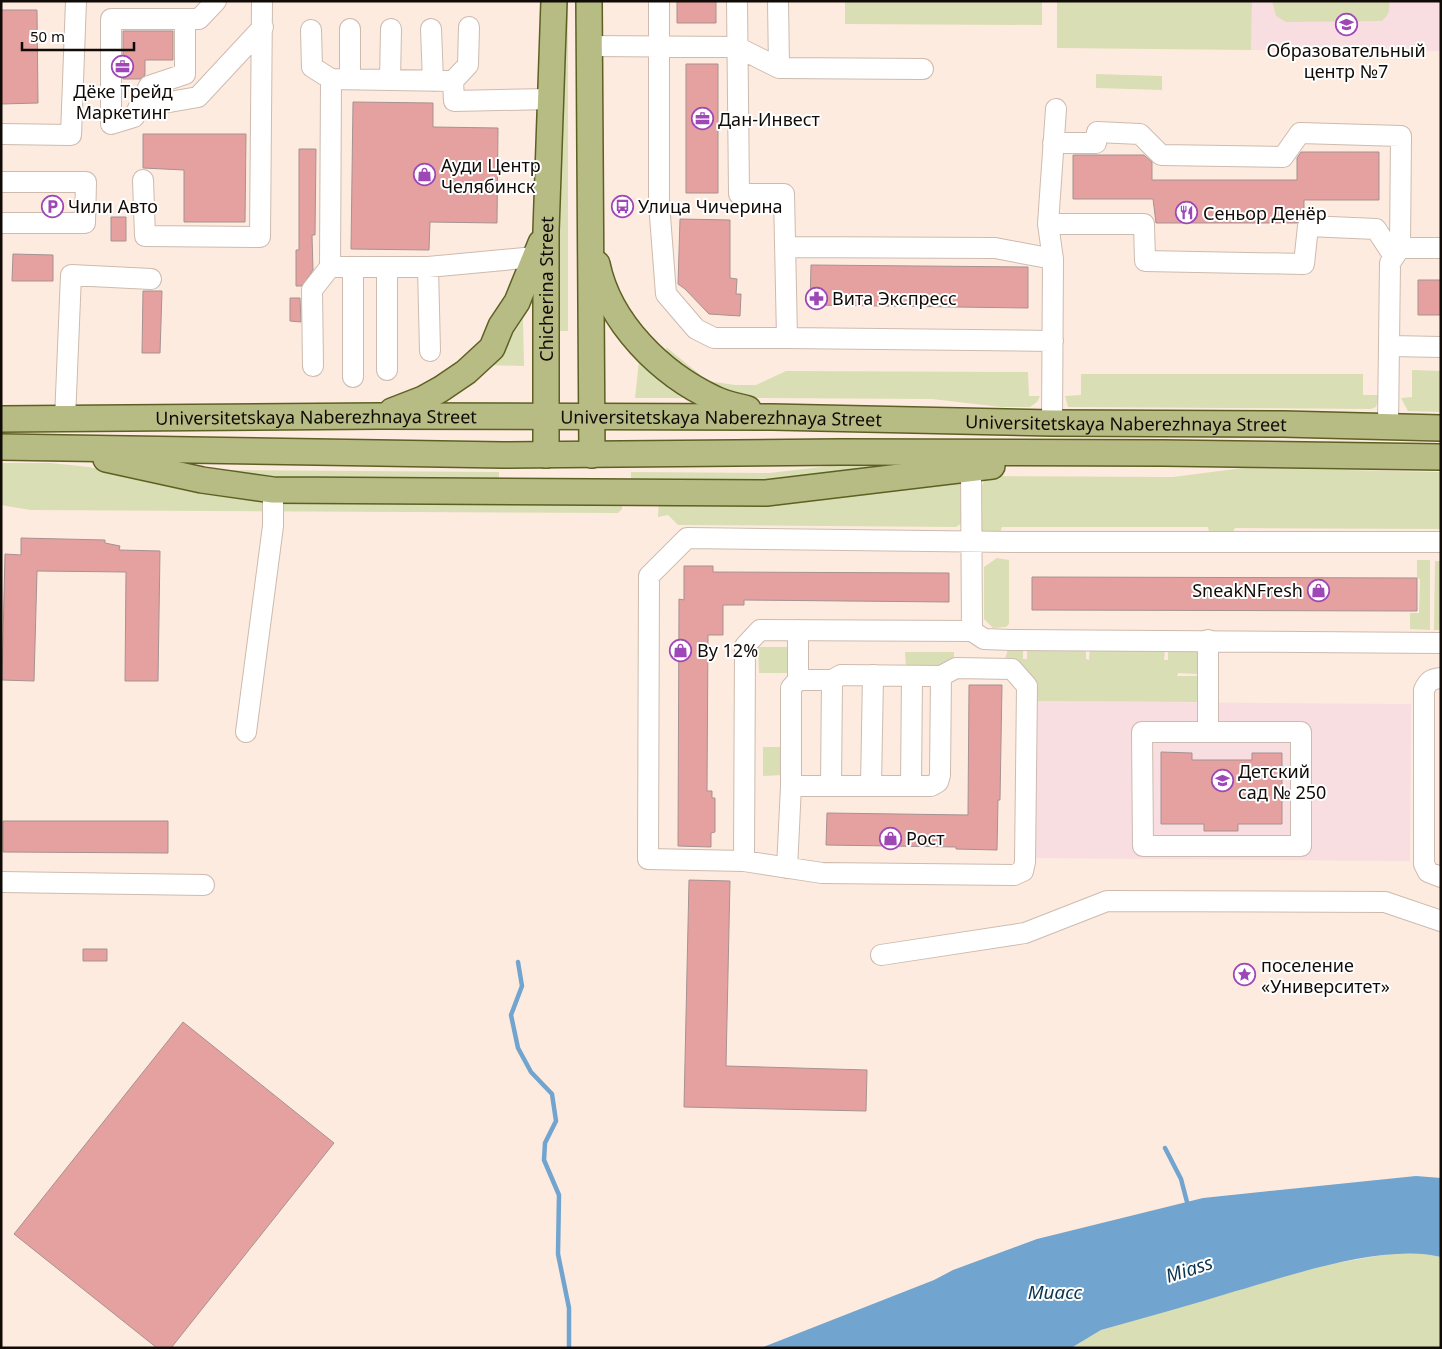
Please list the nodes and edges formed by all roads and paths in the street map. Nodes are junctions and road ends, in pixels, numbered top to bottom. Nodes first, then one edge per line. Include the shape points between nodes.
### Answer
1 (76, 1) edge
2 (216, 1) edge
3 (262, 1) edge
4 (554, 1) edge
5 (589, 1) edge
6 (659, 1) edge
7 (737, 1) edge
8 (778, 1) edge
9 (185, 19) junction
10 (263, 27) junction
11 (469, 27) dead end
12 (350, 29) dead end
13 (391, 29) dead end
14 (432, 29) dead end
15 (311, 30) dead end
16 (589, 46) junction
17 (660, 46) junction
18 (737, 47) junction
19 (779, 68) junction
20 (923, 69) dead end
21 (340, 79) junction
22 (390, 80) junction
23 (433, 81) junction
24 (453, 81) junction
25 (550, 99) junction
26 (158, 104) dead end
27 (1056, 109) dead end
28 (1, 134) edge
29 (1054, 143) junction
30 (143, 180) dead end
31 (1, 182) edge
32 (1, 223) edge
33 (1048, 224) junction
34 (590, 227) junction
35 (546, 232) junction
36 (785, 247) junction
37 (1441, 248) edge
38 (1396, 252) junction
39 (535, 258) junction
40 (1053, 259) junction
41 (428, 266) junction
42 (330, 267) junction
43 (353, 267) junction
44 (386, 267) junction
45 (151, 279) dead end
46 (787, 338) junction
47 (1053, 341) junction
48 (1390, 346) junction
49 (1441, 346) edge
50 (430, 351) dead end
51 (313, 366) dead end
52 (387, 370) dead end
53 (353, 377) dead end
54 (380, 416) junction
55 (546, 416) junction
56 (593, 416) junction
57 (772, 417) junction
58 (1, 419) edge
59 (65, 419) junction
60 (1052, 423) junction
61 (1388, 426) junction
62 (1441, 428) edge
63 (1, 447) edge
64 (53, 447) junction
65 (1164, 453) junction
66 (546, 455) junction
67 (592, 455) junction
68 (1441, 457) edge
69 (971, 468) junction
70 (273, 490) junction
71 (972, 541) junction
72 (1441, 542) edge
73 (798, 630) junction
74 (972, 631) junction
75 (1208, 640) junction
76 (1441, 643) edge
77 (873, 675) junction
78 (912, 676) junction
79 (941, 676) junction
80 (1441, 678) edge
81 (798, 680) junction
82 (832, 680) junction
83 (246, 732) dead end
84 (1208, 732) junction
85 (791, 786) junction
86 (831, 786) junction
87 (871, 786) junction
88 (911, 786) junction
89 (744, 861) junction
90 (787, 868) junction
91 (1441, 876) edge
92 (1, 882) edge
93 (204, 885) dead end
94 (1441, 921) edge
95 (881, 955) dead end

1 - 28 lane via 71,134
2 - 9 lane via 200,19
3 - 10 lane
4 - 25 main road, Chicherina Street
5 - 16 main road
6 - 17 lane
7 - 18 lane
8 - 19 lane
9 - 9 lane via 185,74 149,86 134,117 111,124 111,19
10 - 26 lane via 198,97
10 - 30 lane via 260,237 145,236
11 - 24 lane via 468,65
12 - 21 lane
13 - 22 lane
14 - 23 lane
15 - 21 lane via 312,67
16 - 17 lane
16 - 34 main road
17 - 18 lane
17 - 46 lane via 659,203 666,294 696,329 714,338
18 - 19 lane
18 - 36 lane via 740,194 784,194
19 - 20 lane
21 - 22 lane
21 - 42 lane
22 - 23 lane
23 - 24 lane
24 - 25 lane via 454,101
25 - 35 main road, Chicherina Street
27 - 29 lane
29 - 33 lane
29 - 38 lane via 1096,143 1096,132 1140,134 1161,155 1283,157 1300,133 1401,136
31 - 32 lane via 86,182 85,223
33 - 38 lane via 1144,224 1146,261 1304,264 1308,226 1376,229
33 - 40 lane
34 - 56 main road
34 - 57 main road via 600,280 625,325 640,344 664,366 716,400
35 - 39 main road
35 - 55 main road, Chicherina Street
36 - 40 lane via 996,248
36 - 46 lane
37 - 38 lane
38 - 48 lane via 1390,263
39 - 41 lane
39 - 54 main road via 492,348 466,372 423,399
40 - 47 lane
41 - 44 lane
41 - 50 lane
42 - 43 lane
42 - 51 lane via 312,290
43 - 44 lane
43 - 53 lane
44 - 52 lane
45 - 59 lane via 71,275
46 - 47 lane
47 - 60 lane
48 - 49 lane
48 - 61 lane
54 - 55 main road, Universitetskaya Naberezhnaya Street
54 - 59 main road, Universitetskaya Naberezhnaya Street
55 - 56 main road, Universitetskaya Naberezhnaya Street
55 - 66 main road, Chicherina Street
56 - 57 main road, Universitetskaya Naberezhnaya Street
56 - 67 main road
57 - 60 main road, Universitetskaya Naberezhnaya Street
58 - 59 main road, Universitetskaya Naberezhnaya Street
60 - 61 main road, Universitetskaya Naberezhnaya Street
61 - 62 main road, Universitetskaya Naberezhnaya Street
63 - 64 main road, Universitetskaya Naberezhnaya Street
64 - 66 main road, Universitetskaya Naberezhnaya Street
64 - 70 main road via 202,480
65 - 67 main road, Universitetskaya Naberezhnaya Street
65 - 68 main road, Universitetskaya Naberezhnaya Street
65 - 69 main road
66 - 67 main road, Universitetskaya Naberezhnaya Street
69 - 70 main road via 766,492
69 - 71 lane
70 - 83 lane via 273,526
71 - 72 lane
71 - 74 lane
71 - 89 lane via 687,538 649,576 648,859
73 - 74 lane
73 - 81 lane
73 - 89 lane via 760,630 745,646
74 - 75 lane via 984,639
75 - 76 lane
75 - 84 lane
77 - 78 lane
77 - 82 lane via 841,674
77 - 87 lane
78 - 79 lane
78 - 88 lane
79 - 88 lane via 940,775 938,782 931,786
79 - 90 lane via 956,668 1012,669 1027,686 1026,862 1023,870 1014,875 822,873
80 - 91 lane via 1428,682 1424,690 1424,864 1428,872
81 - 82 lane
81 - 85 lane via 792,688
82 - 86 lane
84 - 84 lane via 1142,732 1143,846 1301,846 1301,732
85 - 86 lane
85 - 90 lane
86 - 87 lane
87 - 88 lane
89 - 90 lane
92 - 93 lane
94 - 95 lane via 1385,902 1108,901 1025,933

